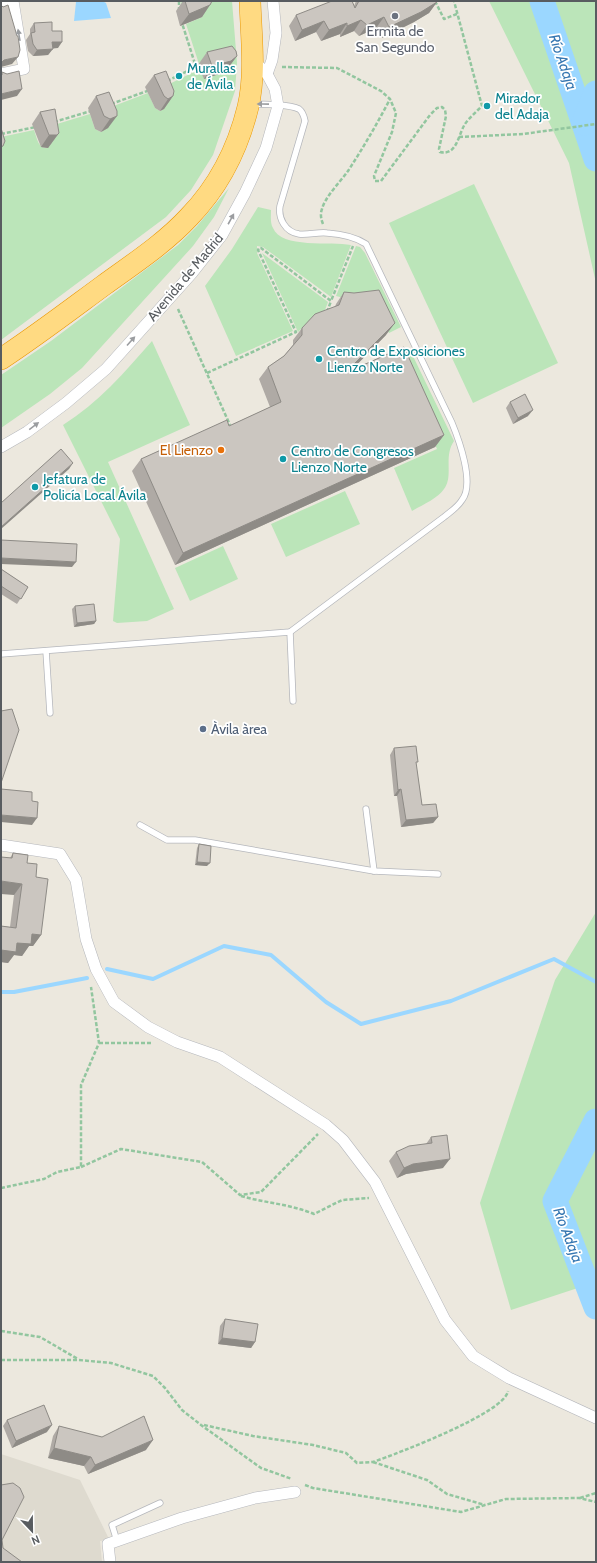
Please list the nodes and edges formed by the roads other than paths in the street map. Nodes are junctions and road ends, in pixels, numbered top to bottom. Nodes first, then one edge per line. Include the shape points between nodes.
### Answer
1 (5, 1) edge
2 (13, 1) edge
3 (250, 1) edge
4 (272, 1) edge
5 (1, 3) edge
6 (263, 66) junction
7 (1, 74) edge
8 (248, 105) junction
9 (278, 106) junction
10 (1, 359) edge
11 (1, 447) edge
12 (290, 632) junction
13 (46, 651) junction
14 (1, 654) edge
15 (293, 701) dead end
16 (50, 713) dead end
17 (366, 810) dead end
18 (140, 825) dead end
19 (1, 845) edge
20 (374, 871) junction
21 (438, 874) dead end
22 (596, 1418) edge
23 (295, 1492) dead end
24 (160, 1503) dead end
25 (117, 1541) junction
26 (110, 1562) edge

1 - 5 street
7 -> 2 street via 24,69
3 - 6 highway, Avenida de Madrid
4 - 6 street via 276,34
6 - 8 highway, Avenida de Madrid via 251,86
6 - 9 street, Avenida de Madrid via 275,89
9 -> 8 lane via 262,103
8 - 10 highway, Avenida de Madrid via 239,139 224,170 207,197 188,218 156,247
11 -> 9 street, Avenida de Madrid via 27,432 106,369 192,273 222,235 245,193 266,148
9 - 12 lane via 299,109 305,120 280,206 282,221 288,230 294,233 325,232 356,238 366,244 452,423 461,446 468,480 463,499 444,517
12 - 13 lane
12 - 15 lane
13 - 14 lane
13 - 16 lane
17 - 20 lane
18 - 20 lane via 167,840 195,840
19 - 22 street via 60,854 76,880 86,939 96,969 114,1002 148,1027 177,1042 220,1057 326,1125 343,1140 375,1182 445,1320 473,1356 509,1378
20 - 21 lane
23 - 25 street via 255,1498 182,1518
24 - 25 lane via 112,1525
25 - 26 street via 108,1544

